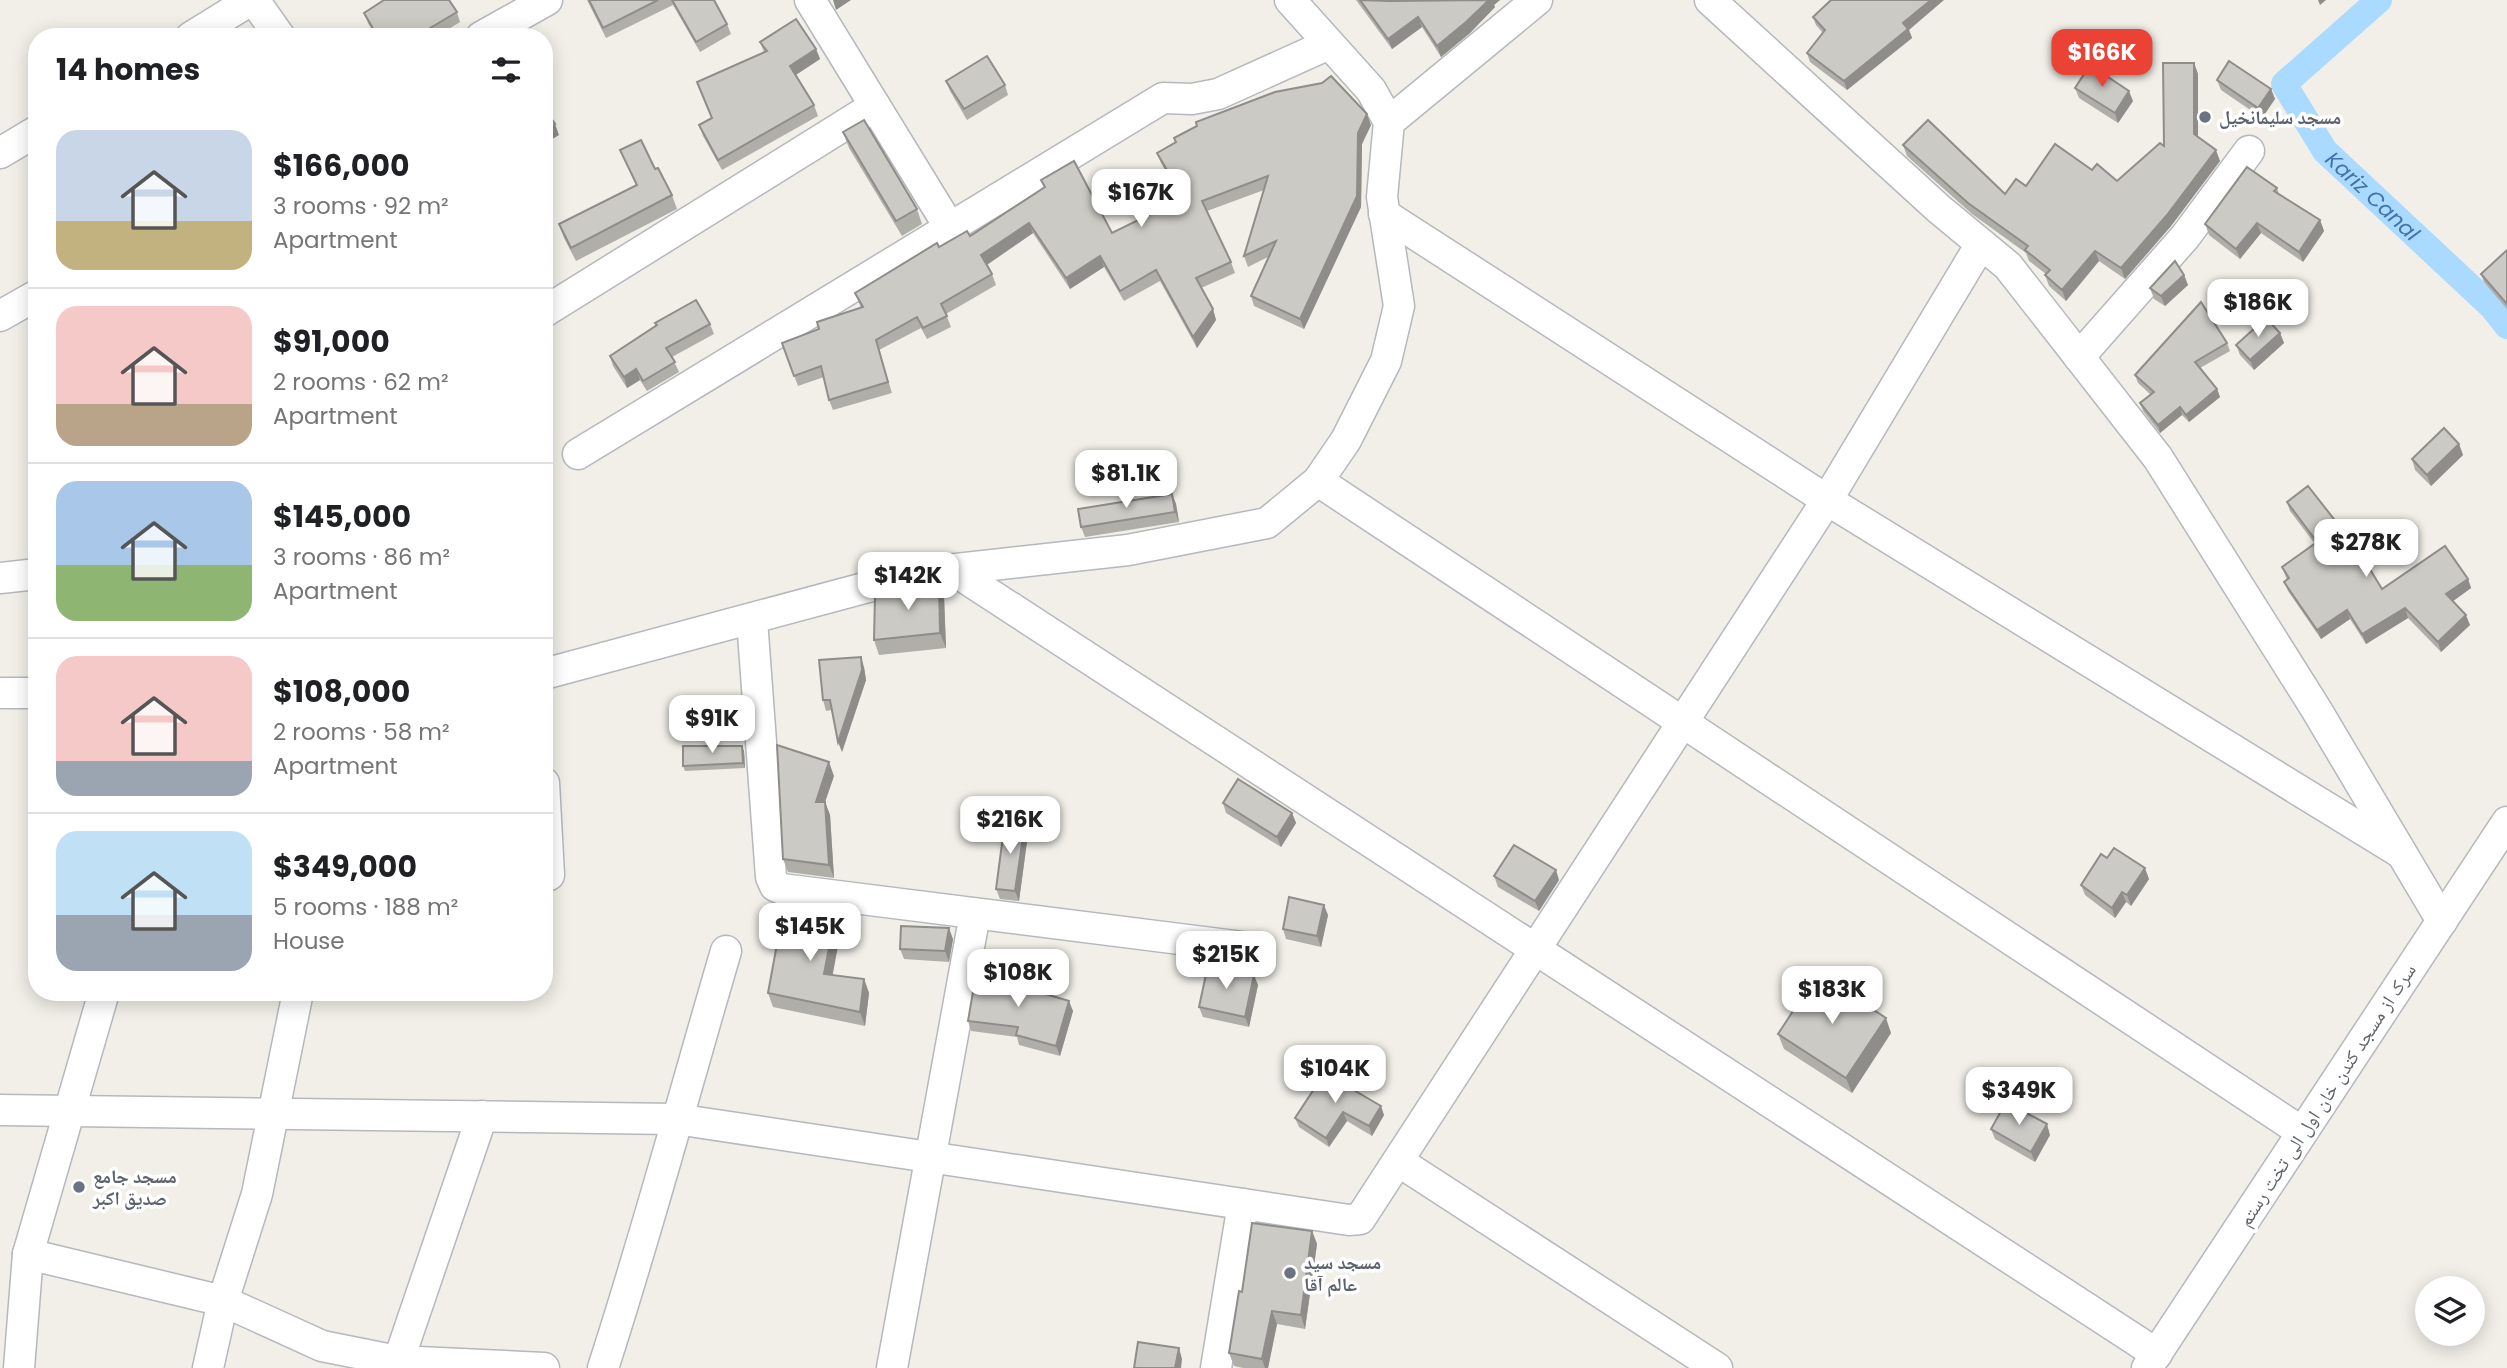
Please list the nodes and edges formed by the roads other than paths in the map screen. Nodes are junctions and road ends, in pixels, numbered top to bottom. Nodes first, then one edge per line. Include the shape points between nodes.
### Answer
1 (252, 0) edge
2 (547, 0) edge
3 (810, 0) edge
4 (1290, 0) edge
5 (1537, 0) edge
6 (1710, 0) edge
7 (206, 28) edge
8 (273, 28) edge
9 (497, 28) edge
10 (1329, 44) junction
11 (875, 106) junction
12 (1388, 122) junction
13 (28, 136) edge
14 (2249, 150) dead end
15 (0, 153) edge
16 (1384, 214) junction
17 (950, 228) junction
18 (1980, 244) junction
19 (28, 300) edge
20 (553, 306) edge
21 (0, 316) edge
22 (2079, 357) junction
23 (578, 454) dead end
24 (1318, 481) junction
25 (1827, 500) junction
26 (953, 570) junction
27 (28, 575) edge
28 (0, 578) edge
29 (752, 620) junction
30 (553, 672) edge
31 (0, 693) edge
32 (28, 694) edge
33 (1683, 723) junction
34 (2507, 822) edge
35 (2401, 853) junction
36 (975, 914) junction
37 (2442, 921) junction
38 (1259, 949) dead end
39 (1536, 950) junction
40 (726, 951) dead end
41 (102, 1001) edge
42 (296, 1001) edge
43 (0, 1110) edge
44 (72, 1111) junction
45 (275, 1114) junction
46 (482, 1116) junction
47 (676, 1119) junction
48 (2302, 1132) junction
49 (929, 1157) junction
50 (1398, 1161) junction
51 (1242, 1204) junction
52 (28, 1254) junction
53 (223, 1301) junction
54 (2152, 1361) edge
55 (396, 1364) edge
56 (19, 1368) edge
57 (208, 1368) edge
58 (544, 1368) edge
59 (603, 1368) edge
60 (892, 1368) edge
61 (1216, 1368) edge
62 (1717, 1368) edge

1 - 7 street
1 - 8 street
2 - 9 street
3 - 11 street
4 - 10 street
5 - 12 street
6 - 18 street
10 - 12 street via 1371,90
10 - 17 street via 1218,94 1163,98
11 - 17 street
11 - 20 street
12 - 16 street via 1381,197
13 - 15 street
14 - 22 street via 2185,237
16 - 24 street via 1399,306 1386,360 1346,440
16 - 25 street
17 - 23 street
18 - 22 street via 2008,266
18 - 25 street
19 - 21 street
22 - 35 street via 2158,458
24 - 26 street via 1267,523 1128,550
24 - 33 street
25 - 33 street
25 - 35 street
26 - 29 street via 920,573
26 - 39 street
27 - 28 street
29 - 30 street
29 - 36 street via 775,886
31 - 32 street
33 - 39 street
33 - 48 street
34 - 37 street, سرک از مسجد کندن خان اول الی تخت رستم
35 - 37 street
36 - 38 street
36 - 49 street
37 - 48 street, سرک از مسجد کندن خان اول الی تخت رستم
39 - 50 street
39 - 54 street
40 - 47 street
41 - 44 street
42 - 45 street
43 - 44 street
44 - 45 street
44 - 52 street
45 - 46 street
45 - 53 street via 257,1194
46 - 47 street
46 - 55 street
47 - 49 street
47 - 59 street via 647,1233
48 - 54 street, سرک از مسجد کندن خان اول الی تخت رستم
49 - 51 street
49 - 60 street
50 - 51 street via 1360,1219
50 - 62 street
51 - 61 street
52 - 53 street
52 - 56 street
53 - 55 street via 321,1346
53 - 57 street
55 - 58 street

